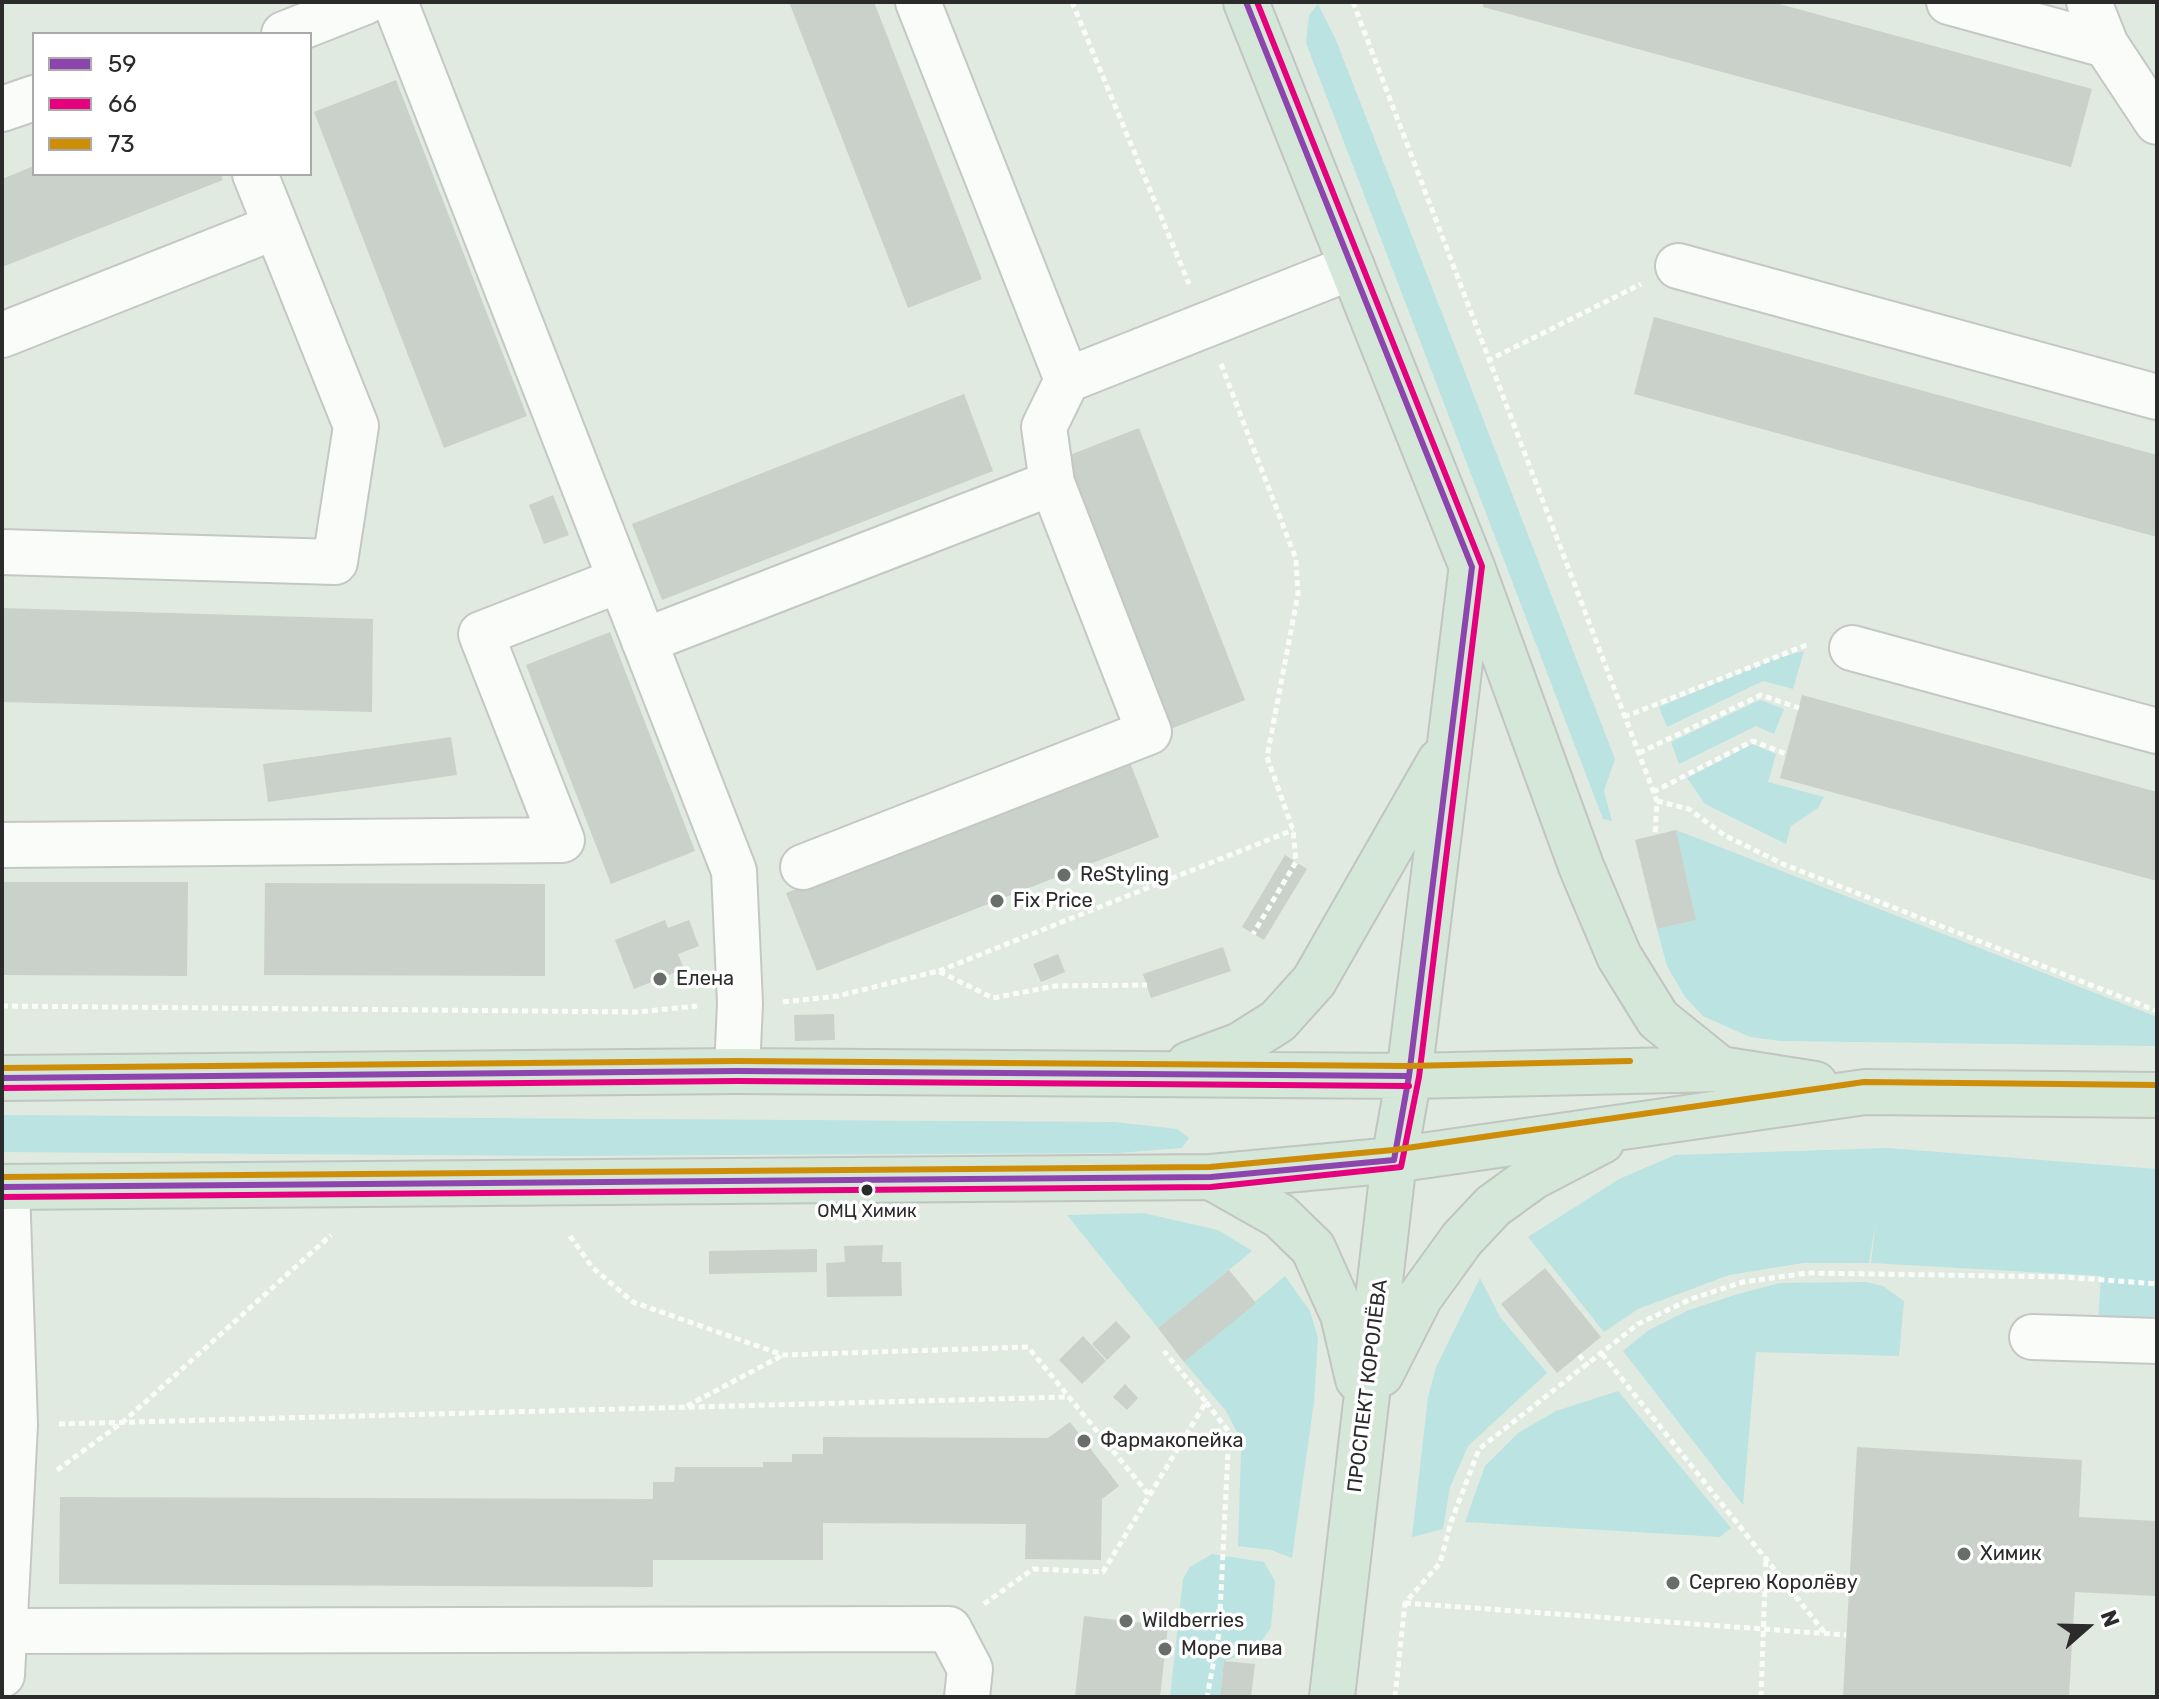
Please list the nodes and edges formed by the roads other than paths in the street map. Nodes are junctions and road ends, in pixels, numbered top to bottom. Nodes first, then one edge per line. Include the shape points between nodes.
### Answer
1 (273, 2) edge
2 (365, 2) edge
3 (395, 2) edge
4 (918, 2) edge
5 (1949, 2) edge
6 (2089, 2) edge
7 (1248, 3) edge
8 (284, 32) edge
9 (290, 32) edge
10 (2106, 45) junction
11 (32, 99) edge
12 (2, 109) edge
13 (2157, 122) edge
14 (256, 176) edge
15 (275, 227) junction
16 (1678, 266) road end
17 (1352, 267) junction
18 (2, 335) edge
19 (1067, 380) junction
20 (2157, 397) edge
21 (1052, 483) junction
22 (2, 552) edge
23 (1472, 567) junction
24 (620, 580) junction
25 (644, 641) junction
26 (1852, 648) road end
27 (2157, 731) edge
28 (1451, 742) junction
29 (2, 845) edge
30 (803, 867) dead end
31 (1720, 1069) junction
32 (737, 1071) junction
33 (1155, 1074) junction
34 (1409, 1076) junction
35 (2, 1078) edge
36 (1865, 1092) junction
37 (2157, 1095) edge
38 (1645, 1124) junction
39 (1394, 1160) junction
40 (1211, 1177) junction
41 (5, 1188) edge
42 (2032, 1337) dead end
43 (2157, 1341) edge
44 (1364, 1412) junction
45 (4, 1631) edge
46 (2, 1675) edge
47 (967, 1697) edge
48 (1332, 1697) edge

1 - 8 street
2 - 9 street
3 - 24 street
4 - 19 street
5 - 10 street
6 - 10 street
7 - 17 main road
10 - 13 street
11 - 12 street
14 - 15 street
15 - 18 street
15 - 22 street via 356,426 335,562
16 - 20 street
17 - 19 street
17 - 23 main road
19 - 21 street via 1044,427
21 - 25 street
21 - 30 street via 1149,732
23 - 28 main road, ПРОСПЕКТ КОРОЛЁВА
23 - 31 main road via 1619,956 1658,1019
24 - 25 street
24 - 29 street via 481,634 562,840
25 - 32 street via 734,871 740,1003
26 - 27 street
28 - 33 main road via 1314,981 1278,1021 1240,1045
28 - 34 main road, ПРОСПЕКТ КОРОЛЁВА
31 - 34 main road
31 - 36 main road
32 - 33 main road
32 - 35 main road
33 - 34 main road
34 - 39 main road, ПРОСПЕКТ КОРОЛЁВА
36 - 37 main road
36 - 38 main road
38 - 39 main road
38 - 44 main road via 1561,1161 1493,1206 1441,1264 1420,1297
39 - 40 main road
39 - 44 main road, ПРОСПЕКТ КОРОЛЁВА
40 - 41 main road
40 - 44 main road via 1280,1216 1313,1248 1343,1315
41 - 45 street via 15,1425
42 - 43 street
44 - 48 main road, ПРОСПЕКТ КОРОЛЁВА
45 - 46 street
45 - 47 street via 949,1629 970,1669

